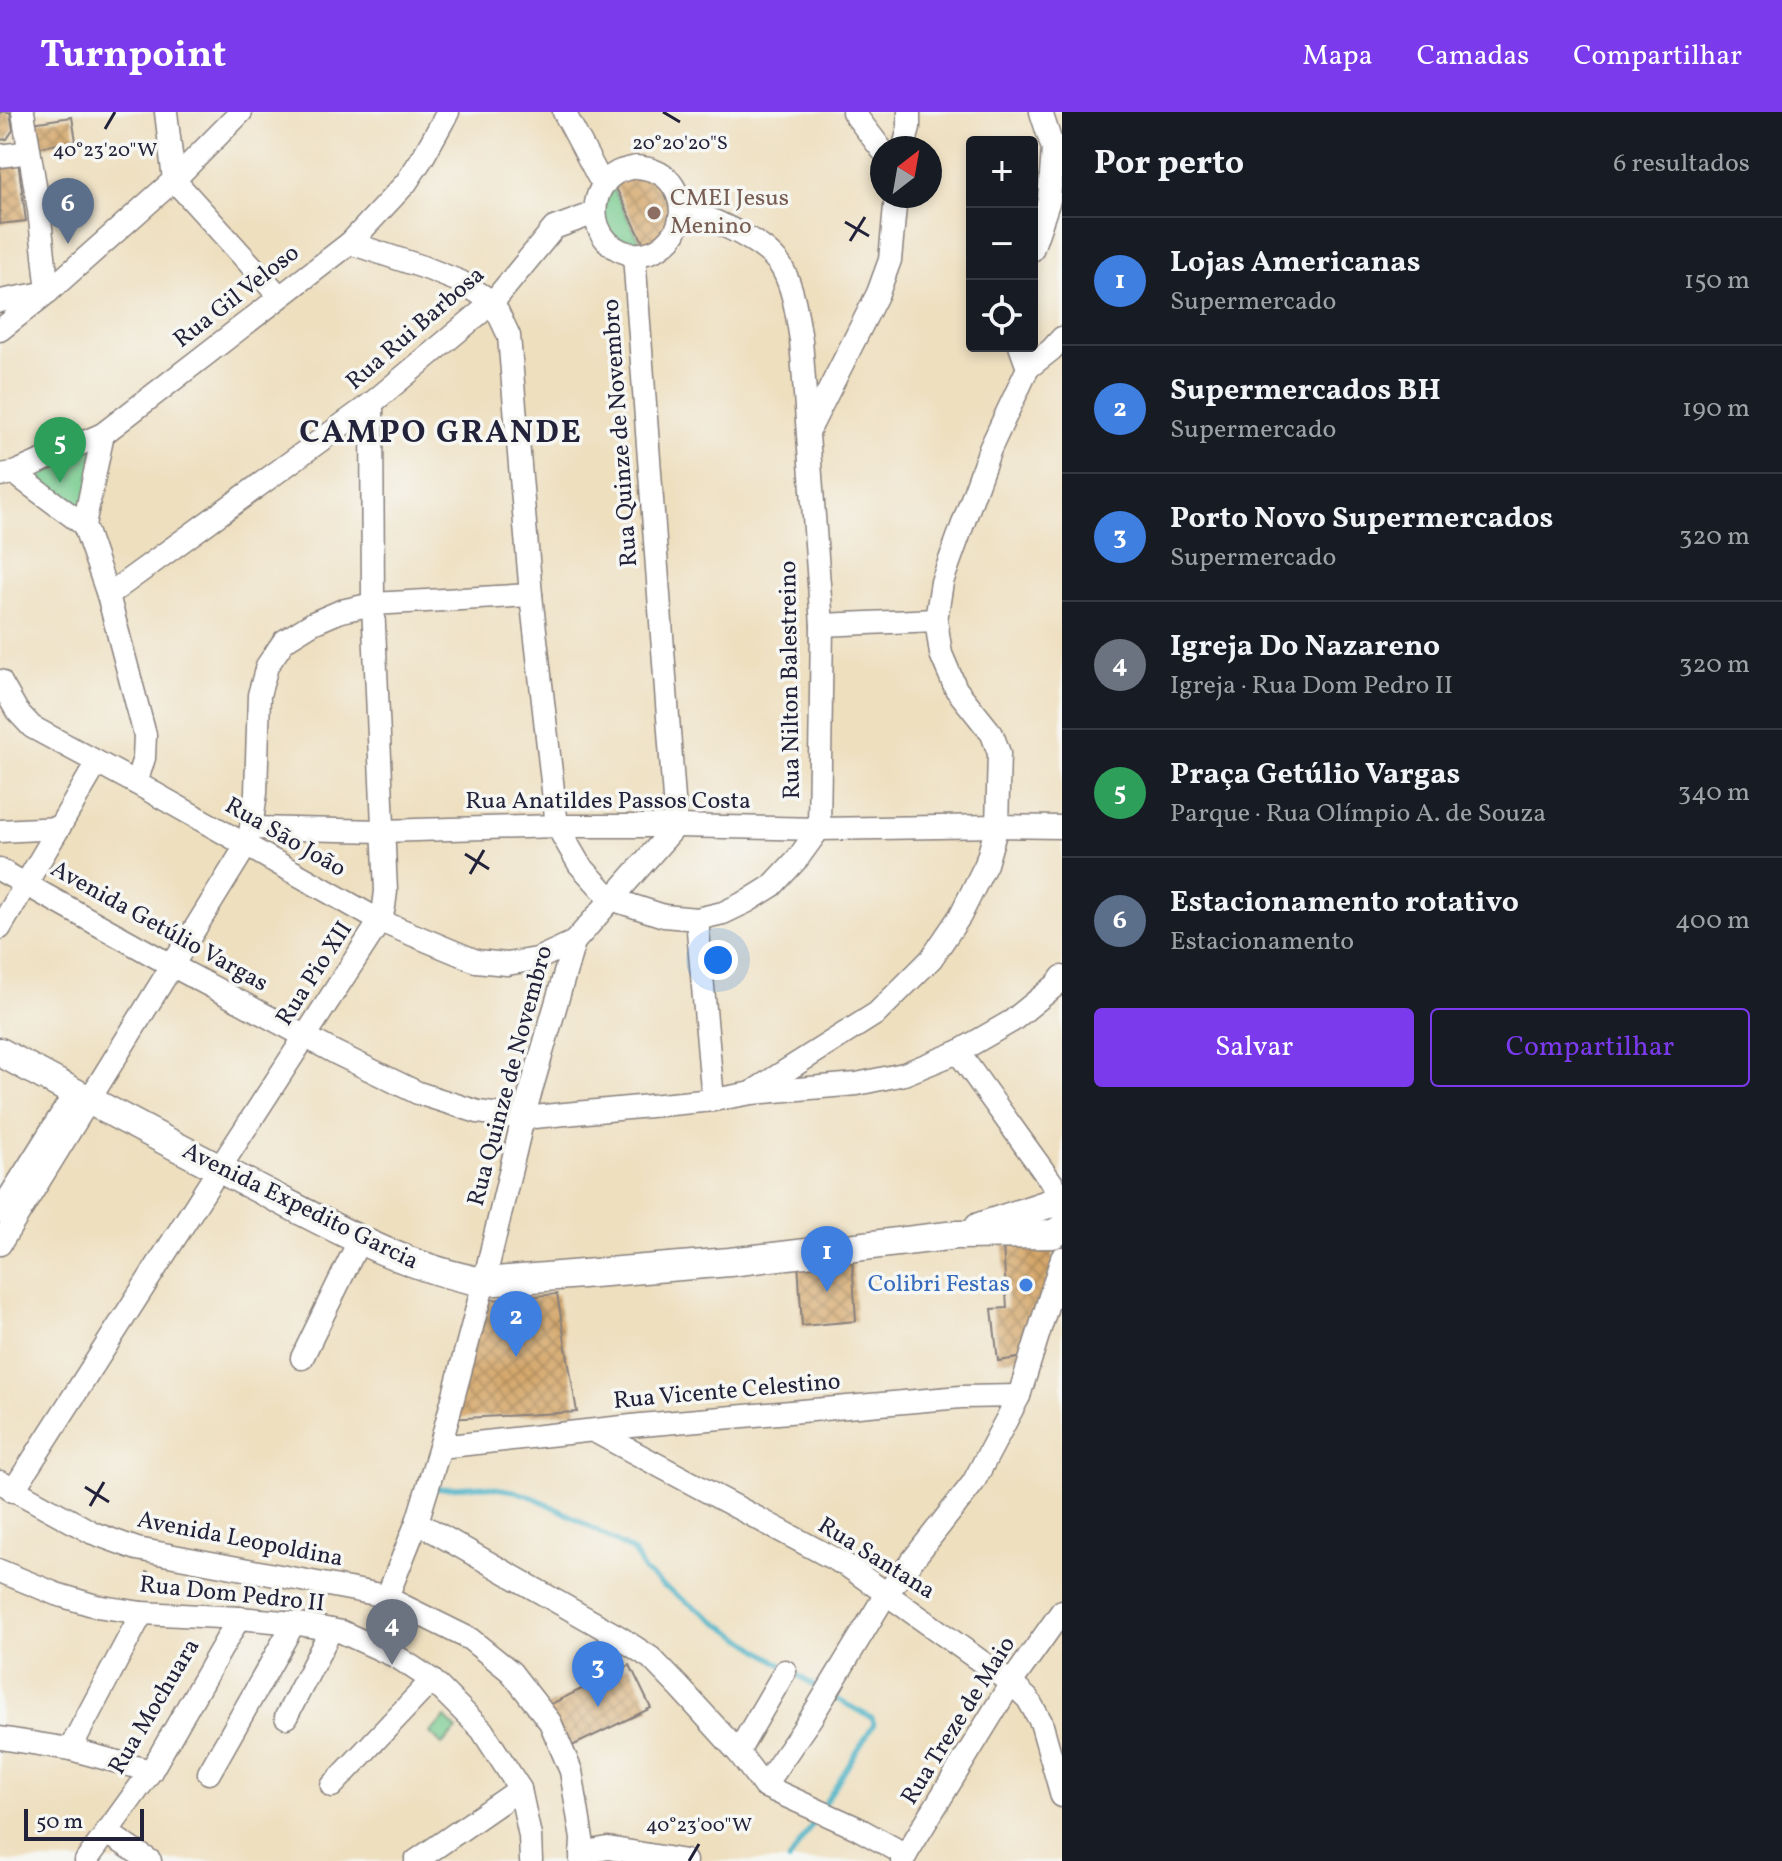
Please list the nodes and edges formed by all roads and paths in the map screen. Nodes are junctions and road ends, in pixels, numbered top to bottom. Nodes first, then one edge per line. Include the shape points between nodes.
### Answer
1 (23, 112) edge
2 (166, 112) edge
3 (241, 112) edge
4 (448, 112) edge
5 (564, 112) edge
6 (853, 112) edge
7 (909, 112) edge
8 (1041, 112) edge
9 (871, 136) edge
10 (907, 136) edge
11 (29, 152) junction
12 (0, 156) edge
13 (174, 180) junction
14 (605, 183) junction
15 (682, 207) junction
16 (895, 208) edge
17 (595, 213) junction
18 (1038, 232) edge
19 (350, 243) junction
20 (634, 255) junction
21 (48, 292) junction
22 (279, 296) junction
23 (0, 301) edge
24 (493, 302) junction
25 (0, 330) edge
26 (1062, 338) edge
27 (1022, 352) edge
28 (1028, 368) junction
29 (372, 403) junction
30 (808, 432) junction
31 (103, 434) junction
32 (7, 474) edge
33 (84, 525) junction
34 (108, 595) junction
35 (531, 595) junction
36 (373, 604) junction
37 (936, 620) junction
38 (822, 625) junction
39 (0, 681) edge
40 (97, 763) junction
41 (136, 783) junction
42 (557, 826) junction
43 (676, 826) junction
44 (997, 826) junction
45 (1062, 827) edge
46 (59, 828) junction
47 (819, 829) junction
48 (0, 831) edge
49 (382, 831) junction
50 (244, 837) junction
51 (0, 870) edge
52 (26, 884) junction
53 (611, 899) junction
54 (697, 919) junction
55 (380, 921) junction
56 (0, 928) edge
57 (574, 942) junction
58 (166, 962) junction
59 (1062, 977) edge
60 (306, 1037) junction
61 (0, 1052) edge
62 (958, 1052) junction
63 (752, 1093) junction
64 (81, 1097) junction
65 (713, 1100) junction
66 (523, 1118) junction
67 (219, 1169) junction
68 (1062, 1197) edge
69 (1062, 1203) edge
70 (0, 1212) edge
71 (1062, 1229) edge
72 (956, 1235) junction
73 (359, 1241) junction
74 (0, 1244) edge
75 (1062, 1258) edge
76 (484, 1282) junction
77 (302, 1358) dead end
78 (1019, 1396) junction
79 (594, 1431) junction
80 (440, 1447) junction
81 (6, 1487) edge
82 (417, 1522) junction
83 (137, 1549) junction
84 (0, 1571) edge
85 (886, 1594) junction
86 (387, 1597) junction
87 (1062, 1611) edge
88 (148, 1614) junction
89 (239, 1618) junction
90 (294, 1623) junction
91 (331, 1630) junction
92 (785, 1671) dead end
93 (432, 1680) junction
94 (1011, 1683) junction
95 (286, 1717) dead end
96 (0, 1738) edge
97 (70, 1749) junction
98 (738, 1752) junction
99 (151, 1771) junction
100 (209, 1773) dead end
101 (332, 1786) dead end
102 (764, 1786) junction
103 (520, 1789) junction
104 (1062, 1796) edge
105 (106, 1832) junction
106 (581, 1857) edge
107 (904, 1858) edge
108 (86, 1861) edge
109 (150, 1861) edge
110 (416, 1861) edge
111 (531, 1861) edge
112 (685, 1861) edge

1 - 11 street
2 - 13 street
3 - 13 street
4 - 19 street, Rua Gil Veloso via 406,183
5 - 14 street
6 - 9 street
7 - 10 street
8 - 18 street via 1053,149 1049,200
11 - 12 street
11 - 21 street
13 - 21 street
13 - 22 street
14 - 15 street via 625,170 651,170 669,180
14 - 17 street
15 - 20 street via 670,240
15 - 30 street, Rua Nilton Balestreino via 768,249 782,267 801,340
16 - 30 street via 890,260 878,293
17 - 20 street via 606,239
17 - 24 street, Rua Rui Barbosa via 554,228
19 - 22 street, Rua Gil Veloso
19 - 24 street via 461,282
20 - 43 street, Rua Quinze de Novembro
21 - 23 street
21 - 25 street
22 - 31 street, Rua Gil Veloso
24 - 29 street, Rua Rui Barbosa
24 - 35 street via 509,336
26 - 28 street
27 - 28 street
28 - 37 street via 984,464 942,582
29 - 34 street, Rua Rui Barbosa
29 - 36 street, Rua Pio XII
30 - 38 street, Rua Nilton Balestreino
31 - 32 street, Rua Gil Veloso
31 - 33 street
32 - 33 street
33 - 34 street
34 - 41 street via 145,735
35 - 36 street
35 - 42 street
36 - 49 street, Rua Pio XII
36 - 50 street via 313,623 284,641 267,666 259,695 256,793
37 - 38 street
37 - 44 street via 941,654 956,689 992,734 999,753
38 - 47 street, Rua Nilton Balestreino
39 - 40 street, Rua São João via 32,727
40 - 41 street, Rua São João
40 - 46 street
41 - 50 street, Rua São João
42 - 43 street, Rua Anatildes Passos Costa
42 - 49 street, Rua Anatildes Passos Costa
42 - 53 street, Rua Nilton Balestreino via 579,864
43 - 47 street, Rua Anatildes Passos Costa
43 - 53 street, Rua Quinze de Novembro
44 - 45 street, Rua Anatildes Passos Costa
44 - 47 street, Rua Anatildes Passos Costa
44 - 63 street via 986,864 931,959 877,1013
46 - 48 street
46 - 52 street
47 - 54 street, Rua Nilton Balestreino via 772,886 723,913
49 - 50 street, Rua Anatildes Passos Costa
49 - 55 street, Rua Pio XII via 386,891
50 - 55 street, Rua São João
50 - 58 street
51 - 52 street, Avenida Getúlio Vargas
52 - 56 street
52 - 58 street, Avenida Getúlio Vargas
53 - 54 street, Rua Nilton Balestreino via 664,916
53 - 57 street, Rua Quinze de Novembro
54 - 65 street
55 - 57 street, Rua São João via 491,963 537,959
55 - 60 street, Rua Pio XII
57 - 66 street, Rua Quinze de Novembro
58 - 60 street, Avenida Getúlio Vargas
58 - 64 street
59 - 62 street, Avenida Getúlio Vargas via 1012,1021
60 - 66 street, Avenida Getúlio Vargas via 418,1093 478,1112
60 - 67 street, Rua Pio XII
61 - 64 main road, Avenida Expedito Garcia
62 - 63 street, Avenida Getúlio Vargas via 904,1074 857,1084
62 - 68 street
63 - 65 street, Avenida Getúlio Vargas
64 - 67 main road, Avenida Expedito Garcia
64 - 70 street
64 - 74 street
65 - 66 street, Avenida Getúlio Vargas
66 - 76 street, Rua Quinze de Novembro
67 - 73 main road, Avenida Expedito Garcia
67 - 81 street, Rua Pio XII
69 - 72 main road, Avenida Expedito Garcia
71 - 72 main road, Avenida Expedito Garcia via 1053,1234
72 - 76 main road, Avenida Expedito Garcia via 730,1262
73 - 76 main road, Avenida Expedito Garcia via 417,1265
73 - 77 street
75 - 78 street
76 - 80 street, Rua Quinze de Novembro
78 - 79 street, Rua Vicente Celestino
78 - 85 street via 973,1483
79 - 80 street, Rua Vicente Celestino
79 - 85 street, Rua Santana via 849,1567
80 - 82 street, Rua Quinze de Novembro
81 - 83 street, Avenida Leopoldina via 93,1533
82 - 86 street, Rua Quinze de Novembro
82 - 98 street via 651,1658
83 - 86 street, Avenida Leopoldina
83 - 88 path via 154,1589
84 - 88 street, Rua Dom Pedro II via 96,1606
85 - 94 street, Rua Santana
85 - 102 street
86 - 106 street, Avenida Leopoldina via 470,1639 511,1672 550,1722 571,1771
87 - 94 street, Rua Treze de Maio
88 - 89 street, Rua Dom Pedro II
88 - 97 street
89 - 90 street, Rua Dom Pedro II
89 - 99 street, Rua Mochuara
90 - 91 street, Rua Dom Pedro II
90 - 100 street
91 - 93 street, Rua Dom Pedro II via 397,1657
91 - 95 street
92 - 98 street
93 - 101 street
93 - 103 street, Rua Dom Pedro II via 482,1730
94 - 104 street, Rua Santana via 1041,1722
94 - 107 street, Rua Treze de Maio
96 - 97 street
97 - 99 street
98 - 102 street
99 - 105 street, Rua Mochuara
102 - 107 street via 857,1828
103 - 110 street
103 - 111 street, Rua Dom Pedro II
105 - 108 street, Rua Mochuara
105 - 109 street
106 - 112 street via 608,1848

